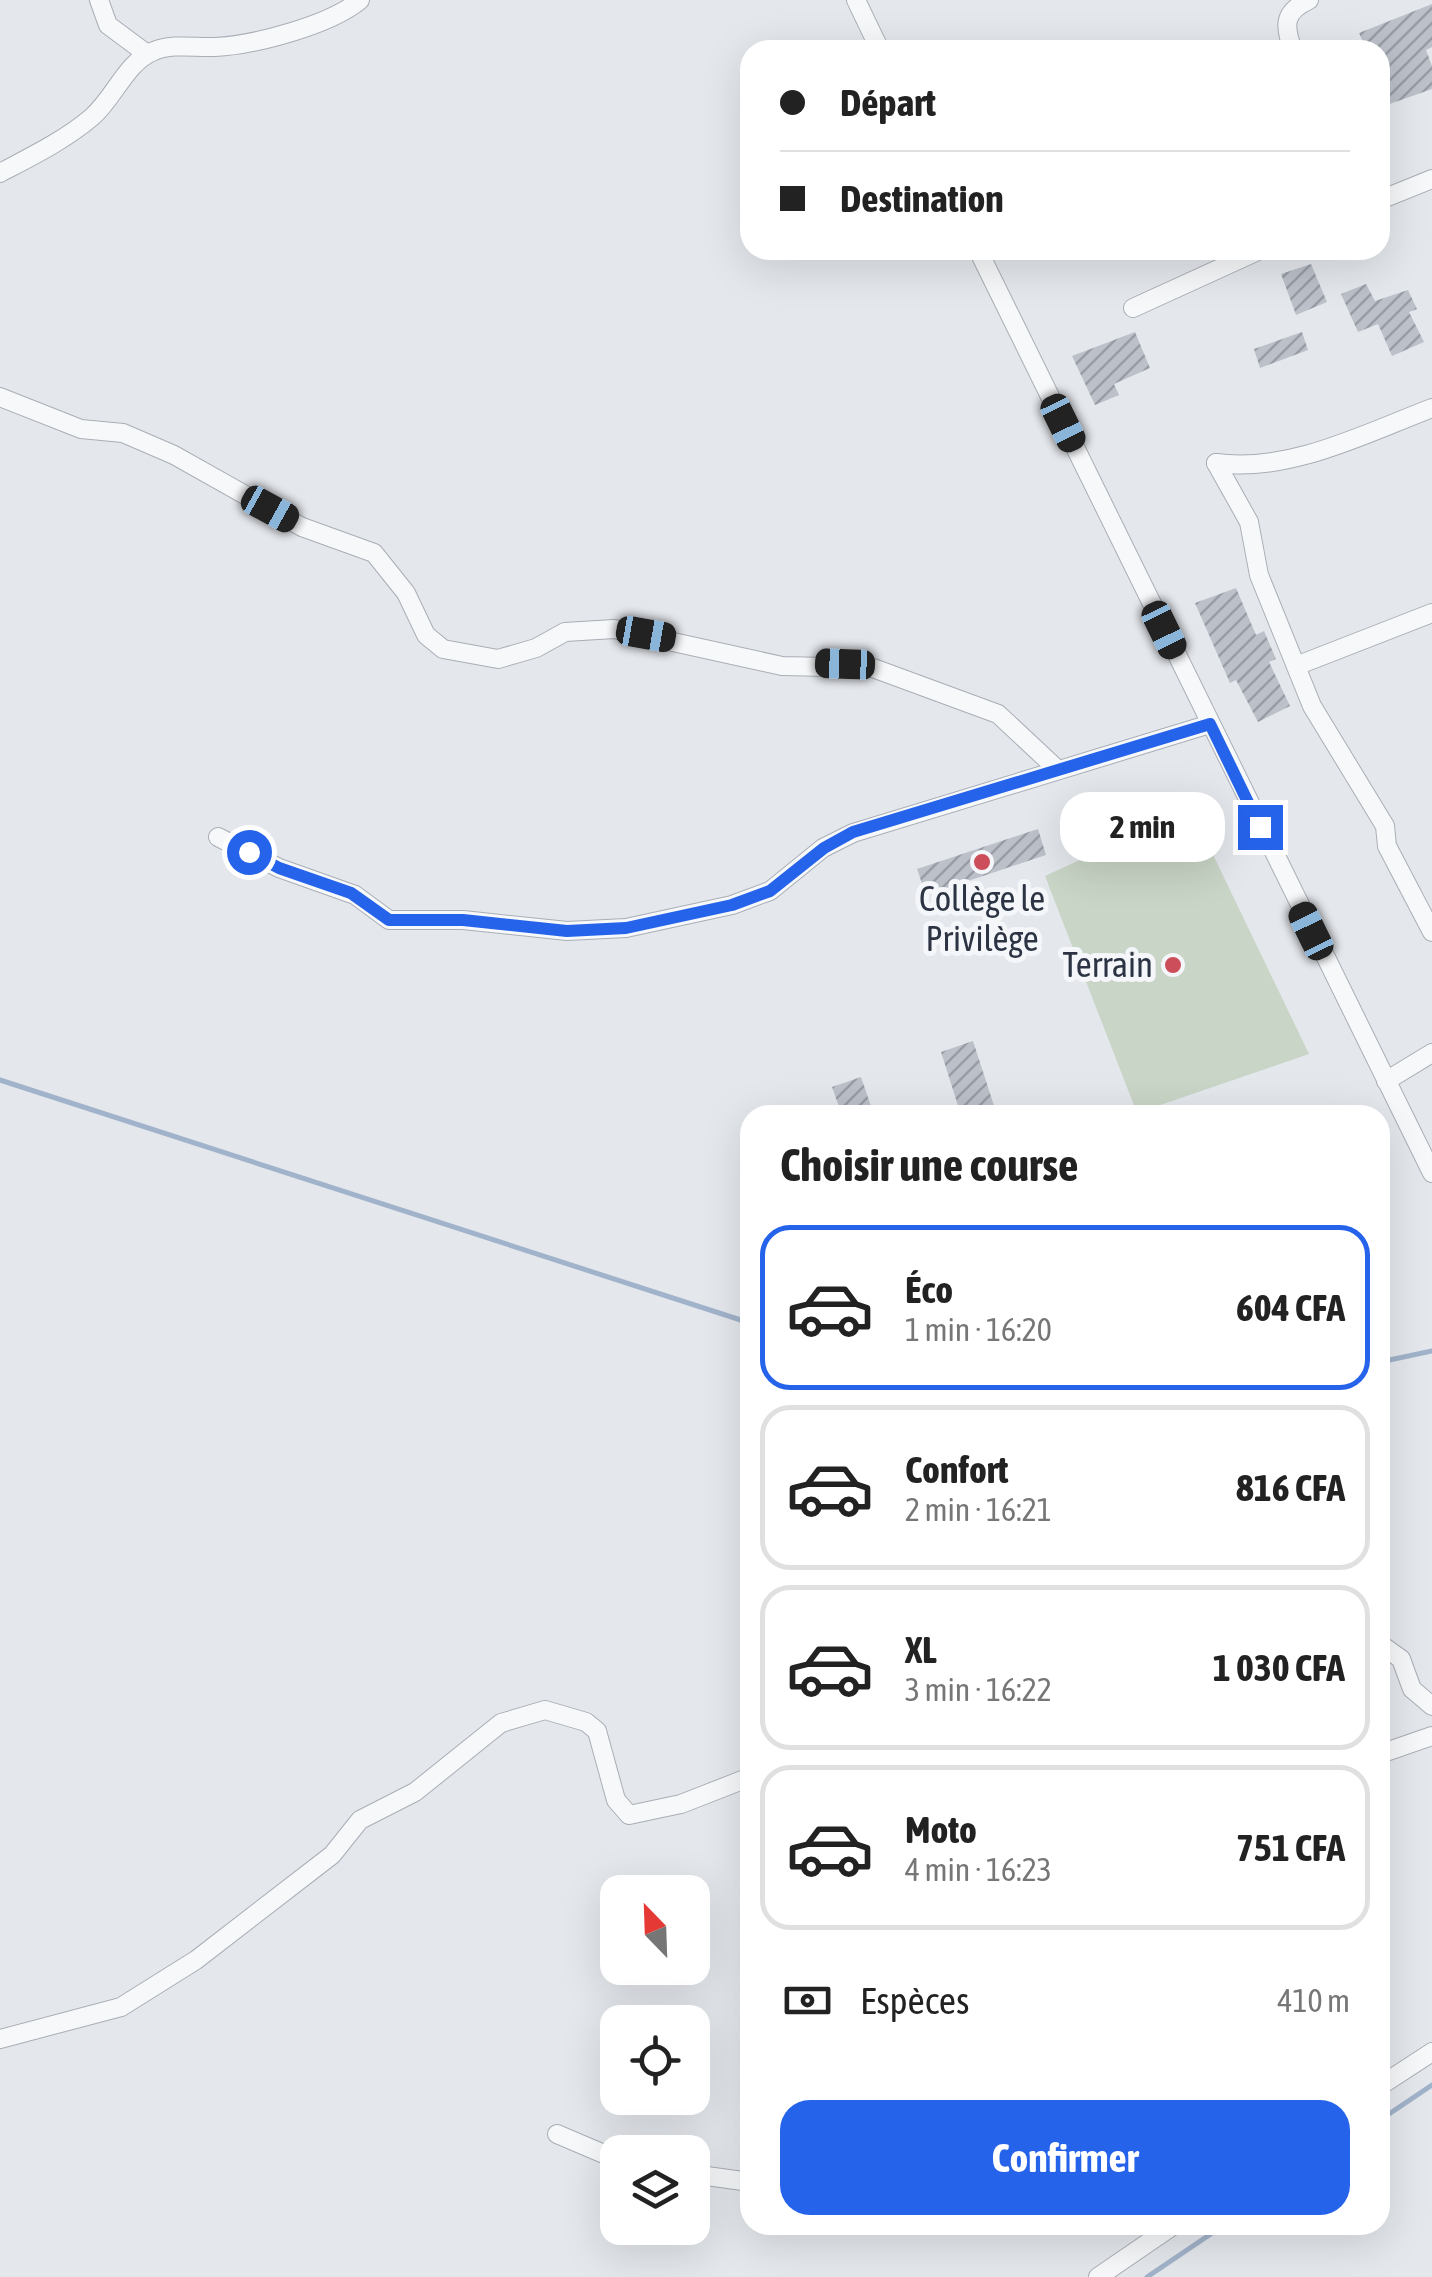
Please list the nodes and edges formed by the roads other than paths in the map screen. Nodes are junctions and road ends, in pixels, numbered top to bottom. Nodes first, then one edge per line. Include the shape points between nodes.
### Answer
1 (98, 0) edge
2 (360, 0) edge
3 (856, 0) edge
4 (1309, 0) edge
5 (875, 40) edge
6 (1290, 40) edge
7 (147, 54) junction
8 (0, 173) edge
9 (1432, 180) edge
10 (1390, 196) edge
11 (983, 260) edge
12 (1238, 260) edge
13 (1132, 308) dead end
14 (0, 397) edge
15 (1432, 408) edge
16 (1432, 613) edge
17 (1296, 666) junction
18 (1210, 724) junction
19 (1058, 770) junction
20 (218, 837) dead end
21 (1432, 932) edge
22 (1432, 1052) edge
23 (1386, 1082) junction
24 (1432, 1173) edge
25 (1390, 1652) edge
26 (1432, 1706) edge
27 (1432, 1736) edge
28 (1390, 1751) edge
29 (740, 1781) edge
30 (0, 2039) edge
31 (1432, 2052) edge
32 (1390, 2079) edge
33 (557, 2134) dead end
34 (600, 2152) edge
35 (710, 2176) edge
36 (740, 2181) edge
37 (1159, 2235) edge
38 (1098, 2277) edge

1 - 7 street via 108,25
2 - 7 street via 345,12 247,44 168,46
3 - 5 street
4 - 6 street via 1288,16
7 - 8 street via 94,116
9 - 10 street
11 - 18 street
12 - 13 street
14 - 19 street via 82,428 122,433 302,527 374,552 406,593 426,635 443,650 498,659 566,632 614,629 782,666 873,668 998,714
15 - 17 street via 1257,466 1216,463 1249,522 1259,575
16 - 17 street
17 - 21 street via 1320,721 1385,826 1388,846
18 - 19 street
18 - 23 street
19 - 20 street via 853,832 758,896 626,928 389,920 351,893
22 - 23 street
23 - 24 street
25 - 26 street via 1412,1689
27 - 28 street
29 - 30 street via 629,1815 616,1800 597,1731 564,1714 526,1713 501,1724 415,1792 360,1820 332,1855 196,1960 121,2007
31 - 32 street
33 - 34 street
35 - 36 street
37 - 38 street

